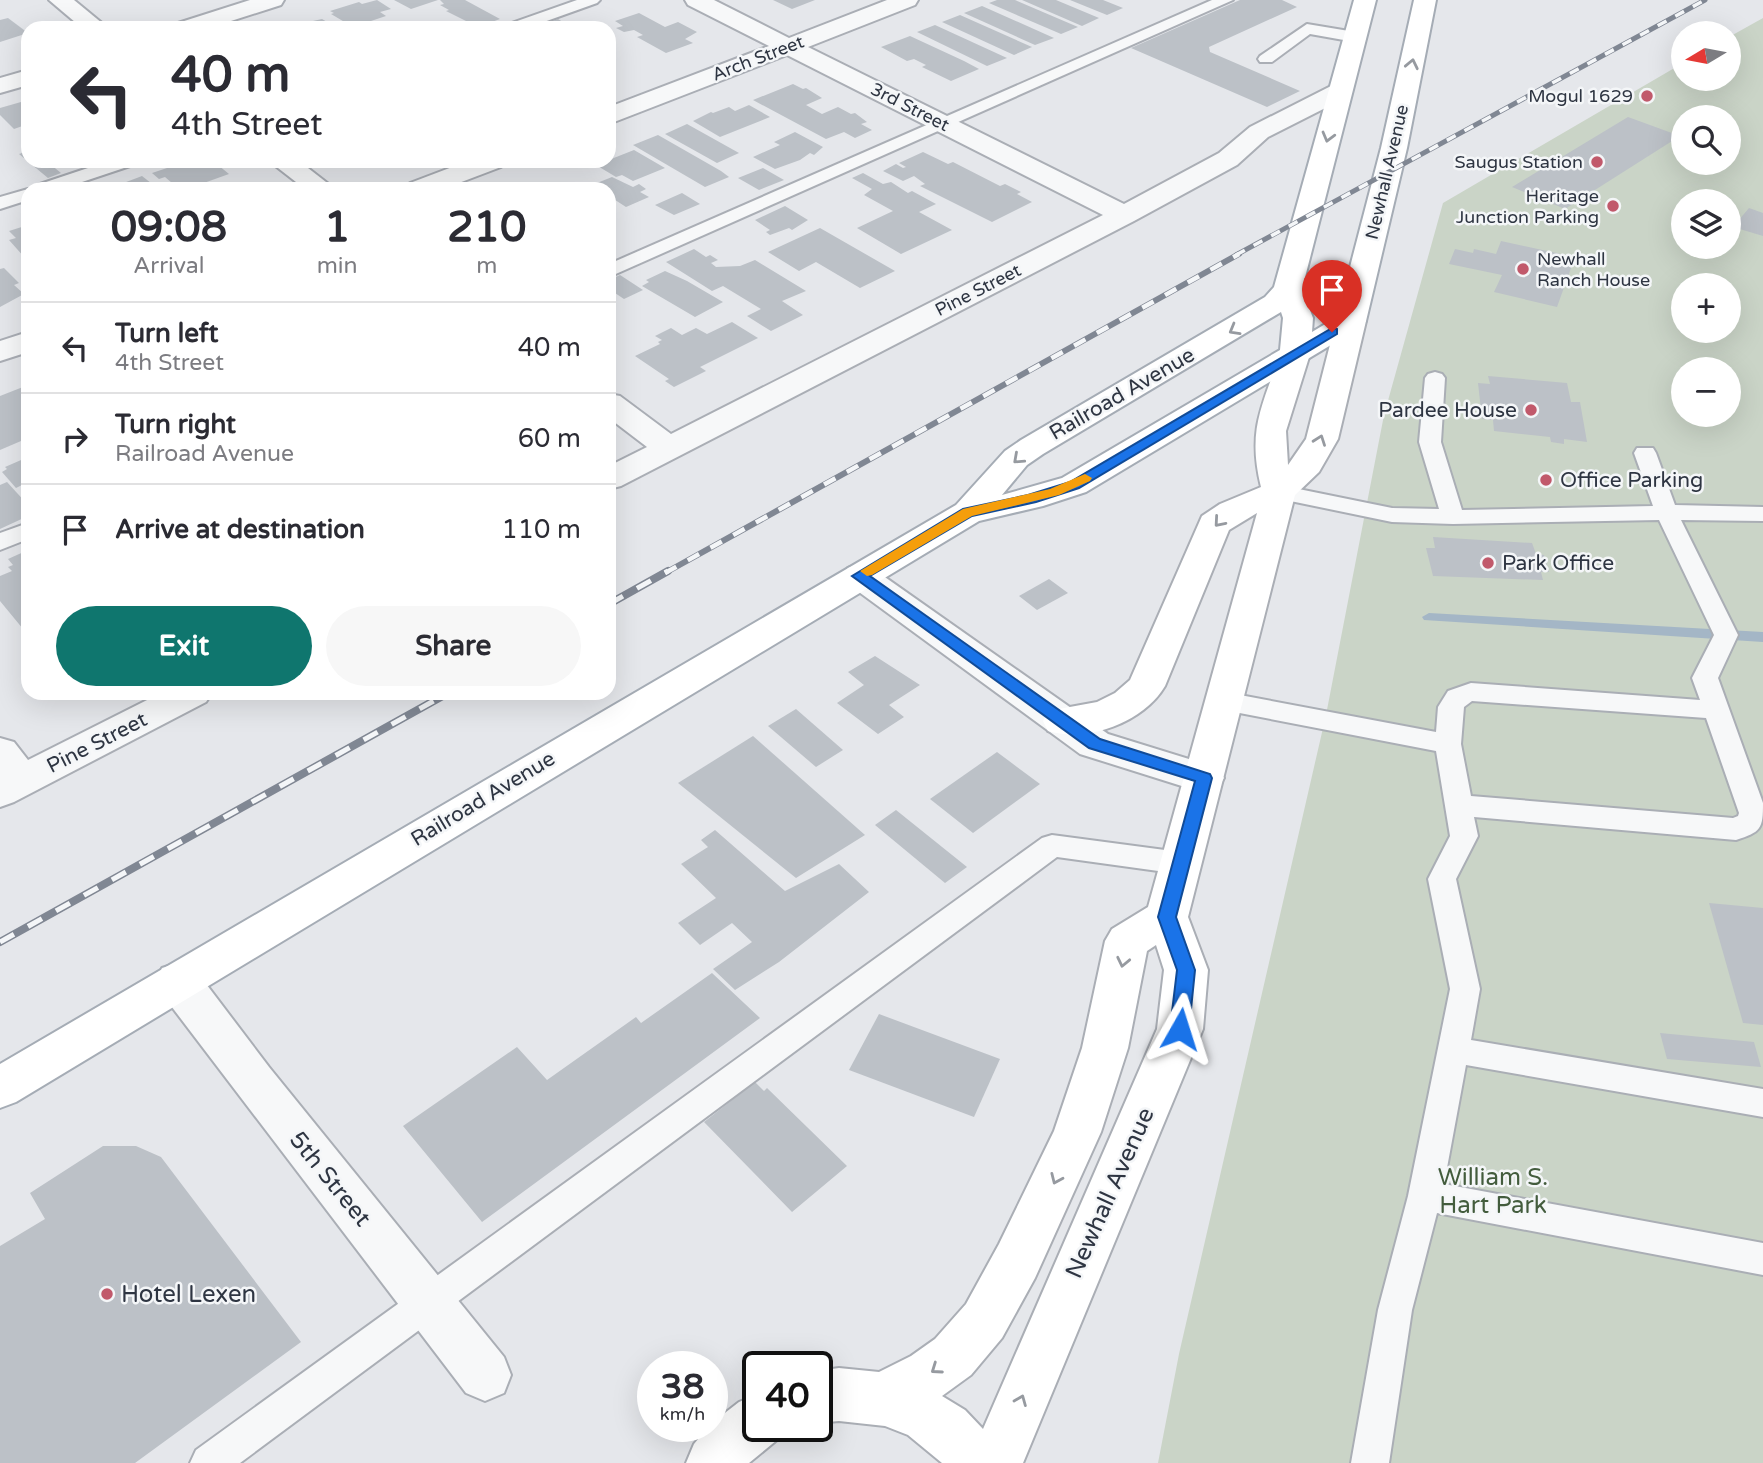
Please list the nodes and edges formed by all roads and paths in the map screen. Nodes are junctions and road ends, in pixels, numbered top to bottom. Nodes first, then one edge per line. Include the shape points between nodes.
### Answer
1 (60, 0) edge
2 (274, 0) edge
3 (592, 0) edge
4 (696, 0) edge
5 (907, 0) edge
6 (1225, 0) edge
7 (1425, 0) edge
8 (1360, 1) edge
9 (87, 21) edge
10 (208, 21) edge
11 (532, 21) edge
12 (1355, 37) junction
13 (789, 46) junction
14 (1266, 59) dead end
15 (21, 79) edge
16 (0, 86) edge
17 (1340, 92) junction
18 (616, 113) edge
19 (944, 124) junction
20 (106, 168) edge
21 (292, 168) edge
22 (474, 168) edge
23 (64, 182) edge
24 (312, 182) edge
25 (437, 182) edge
26 (21, 196) edge
27 (0, 204) edge
28 (1124, 215) junction
29 (616, 268) edge
30 (1288, 289) junction
31 (1351, 321) junction
32 (21, 344) edge
33 (0, 352) edge
34 (1295, 354) junction
35 (1435, 378) dead end
36 (616, 409) edge
37 (669, 448) junction
38 (1645, 453) dead end
39 (616, 475) edge
40 (1279, 492) junction
41 (968, 513) junction
42 (1667, 514) junction
43 (1763, 514) edge
44 (1453, 517) junction
45 (21, 533) edge
46 (0, 542) edge
47 (860, 576) junction
48 (177, 700) edge
49 (1224, 701) junction
50 (1716, 710) junction
51 (1062, 721) junction
52 (1448, 744) junction
53 (7, 775) edge
54 (1204, 778) junction
55 (1459, 805) junction
56 (1180, 863) junction
57 (1167, 917) junction
58 (178, 981) junction
59 (1454, 1050) junction
60 (0, 1088) edge
61 (1763, 1103) edge
62 (1425, 1196) junction
63 (1763, 1259) edge
64 (429, 1301) junction
65 (485, 1375) dead end
66 (833, 1397) edge
67 (882, 1398) junction
68 (742, 1434) edge
69 (209, 1463) edge
70 (713, 1463) edge
71 (976, 1463) edge
72 (996, 1463) edge
73 (1370, 1463) edge

1 - 9 street
2 - 10 street
3 - 11 lane
4 - 13 street, 3rd Street
5 - 13 street, Arch Street
6 - 19 lane
31 -> 7 main road, Newhall Avenue
8 - 12 main road
12 - 14 lane via 1307,29
12 - 17 main road
13 - 18 street, Arch Street
13 - 19 street, 3rd Street
15 - 16 street
17 - 28 street, Pine Street via 1259,132 1228,159
17 -> 30 main road
19 - 28 street, 3rd Street
19 - 29 lane
20 - 23 lane
21 - 24 street
22 - 25 street
26 - 27 lane
28 - 37 street, Pine Street
30 - 34 main road via 1298,318
30 -> 41 main road, Railroad Avenue via 1246,323 1016,458
31 - 34 main road, Railroad Avenue
40 -> 31 main road, Newhall Avenue via 1307,465 1322,439
32 - 33 street
34 - 40 main road via 1270,431 1270,458
34 - 41 main road, Railroad Avenue via 1074,485
35 - 44 lane via 1430,442
36 - 37 street
37 - 39 street, Pine Street
38 - 42 lane
40 - 44 lane via 1392,515
40 - 49 main road
40 -> 51 main road via 1232,511 1214,524 1138,696 1106,715
41 - 47 main road, Railroad Avenue
42 - 43 lane
42 - 44 lane
42 - 50 lane via 1726,635 1705,678
45 - 46 lane
47 - 51 street
47 - 58 main road, Railroad Avenue
48 - 53 street, Pine Street
49 - 52 lane
49 - 54 main road
50 - 52 lane via 1471,692 1457,696 1451,707
50 - 55 lane via 1753,813 1743,827
51 - 54 street via 1094,744
52 - 55 lane
54 - 56 main road
55 - 59 lane via 1464,836 1442,879 1465,989
56 - 57 main road
56 - 64 lane via 1052,846
57 -> 67 main road via 1127,941 1105,1048 1077,1132 989,1313 953,1357
72 -> 57 main road, Newhall Avenue via 1180,1029 1186,970
58 - 60 main road, Railroad Avenue
58 - 64 street, 5th Street via 240,1066
59 - 61 lane
59 - 62 lane
62 - 63 lane
62 - 73 lane via 1395,1310
64 - 65 street, 5th Street
64 - 69 lane
66 - 67 main road
67 - 71 main road via 932,1420
68 - 70 main road

